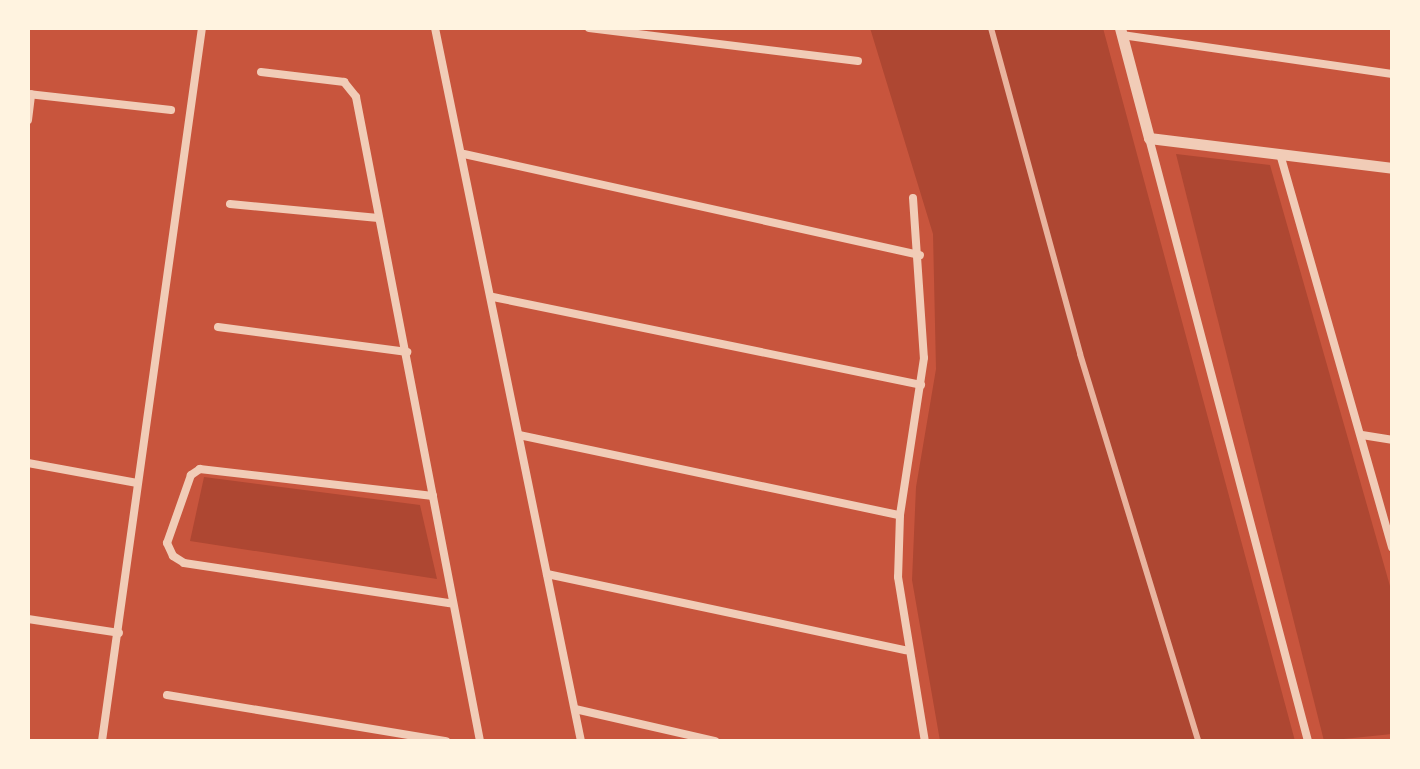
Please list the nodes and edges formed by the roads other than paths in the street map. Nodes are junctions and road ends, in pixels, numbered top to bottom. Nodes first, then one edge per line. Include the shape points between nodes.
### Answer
1 (202, 28) edge
2 (435, 28) edge
3 (589, 28) edge
4 (1121, 32) edge
5 (858, 61) dead end
6 (261, 72) dead end
7 (1392, 74) edge
8 (30, 94) edge
9 (171, 110) dead end
10 (28, 120) edge
11 (1149, 138) junction
12 (464, 154) junction
13 (1280, 154) junction
14 (1392, 168) edge
15 (913, 198) dead end
16 (230, 204) dead end
17 (378, 218) junction
18 (920, 255) junction
19 (493, 297) junction
20 (218, 327) dead end
21 (407, 352) junction
22 (921, 385) junction
23 (519, 435) junction
24 (1362, 435) junction
25 (1392, 440) edge
26 (28, 463) edge
27 (137, 483) junction
28 (433, 496) junction
29 (900, 515) junction
30 (1392, 547) edge
31 (547, 574) junction
32 (450, 603) junction
33 (28, 619) edge
34 (119, 633) junction
35 (906, 650) junction
36 (167, 695) dead end
37 (575, 709) junction
38 (102, 741) edge
39 (446, 741) edge
40 (480, 741) edge
41 (581, 741) edge
42 (715, 741) edge
43 (925, 741) edge
44 (1308, 741) edge

1 - 27 street
2 - 12 street
3 - 5 street
4 - 7 street
4 - 11 street
6 - 17 street via 350,85
8 - 9 street
8 - 10 street
11 - 13 street
11 - 44 street
12 - 18 street
12 - 19 street
13 - 14 street
13 - 24 street
15 - 18 street
16 - 17 street
17 - 21 street
18 - 22 street
19 - 22 street
19 - 23 street
20 - 21 street
21 - 28 street
22 - 29 street
23 - 29 street
23 - 31 street
24 - 25 street
24 - 30 street
26 - 27 street
27 - 34 street
28 - 32 street
28 - 32 street via 195,470 168,534 173,556 184,563
29 - 35 street via 898,577
31 - 35 street
31 - 37 street
32 - 40 street
33 - 34 street
34 - 38 street
35 - 43 street
36 - 39 street
37 - 41 street
37 - 42 street

